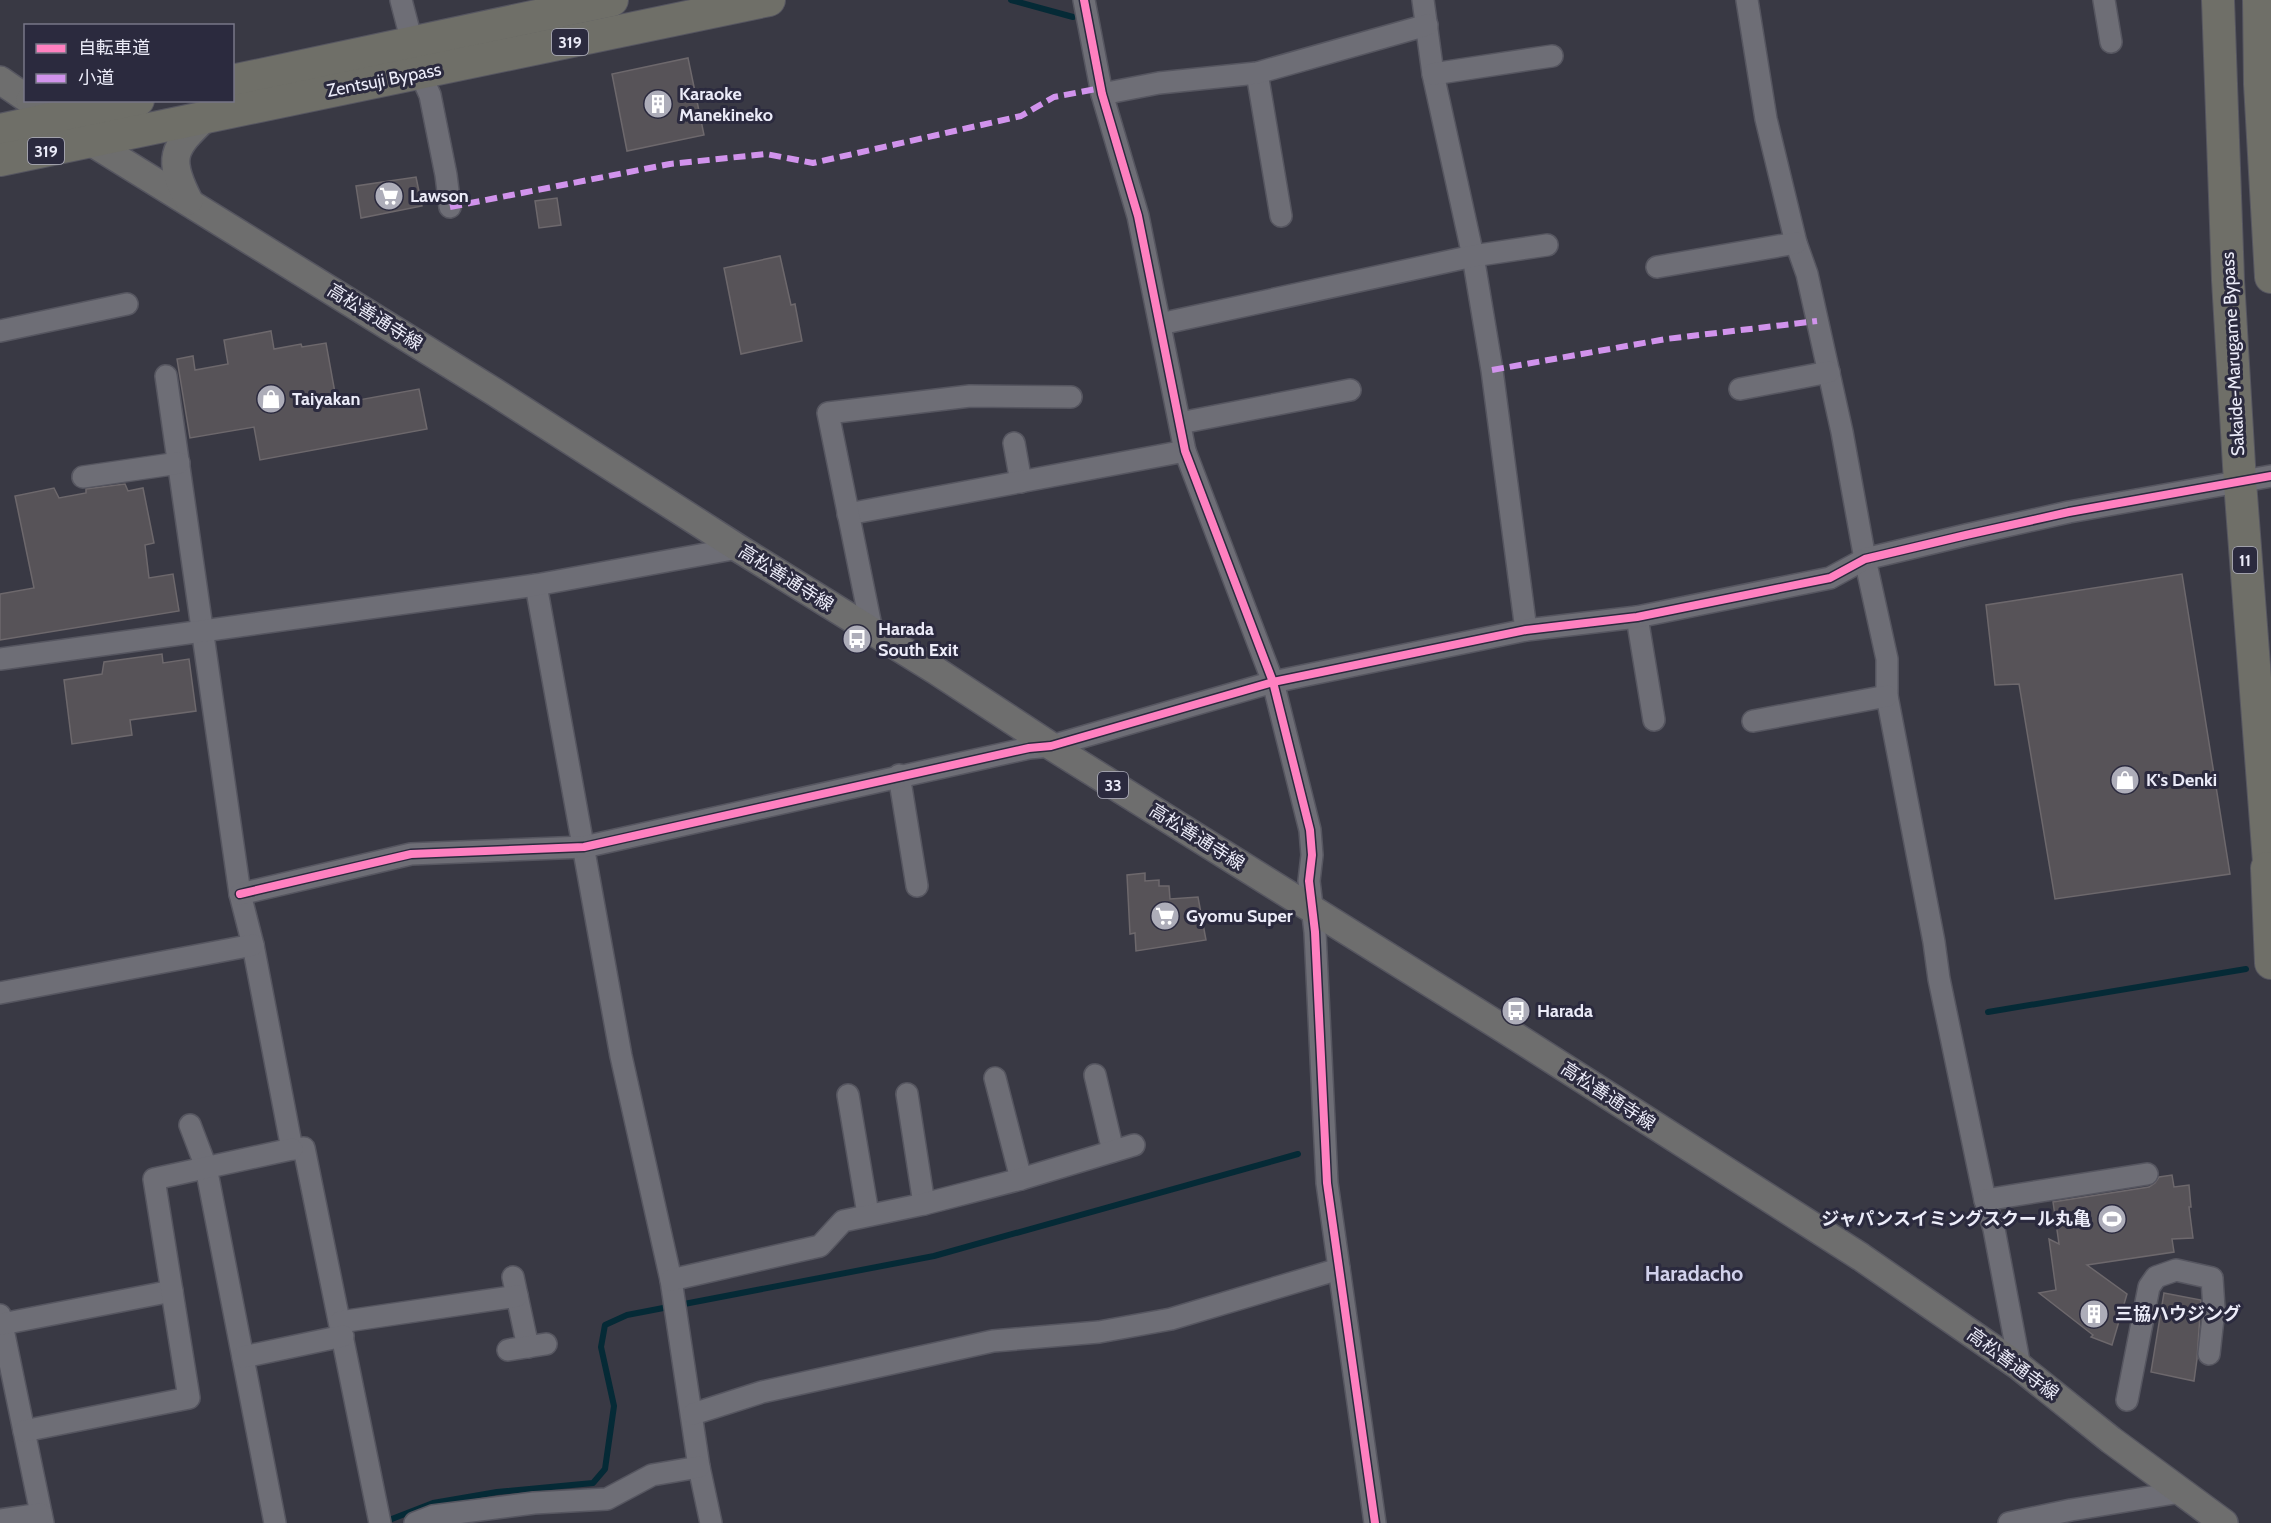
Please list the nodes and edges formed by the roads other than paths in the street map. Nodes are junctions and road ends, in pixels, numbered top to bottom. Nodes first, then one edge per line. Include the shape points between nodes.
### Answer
1 (401, 0) edge
2 (612, 0) edge
3 (769, 0) edge
4 (1084, 0) edge
5 (1423, 0) edge
6 (1747, 0) edge
7 (2104, 0) edge
8 (2197, 0) edge
9 (2218, 0) edge
10 (2259, 0) edge
11 (1427, 25) junction
12 (2111, 42) dead end
13 (411, 43) junction
14 (1552, 56) dead end
15 (420, 73) junction
16 (1257, 74) junction
17 (1433, 74) junction
18 (0, 80) edge
19 (234, 81) edge
20 (1102, 94) junction
21 (24, 97) edge
22 (33, 102) edge
23 (129, 102) edge
24 (206, 117) junction
25 (55, 118) junction
26 (0, 130) edge
27 (91, 142) junction
28 (0, 160) edge
29 (189, 201) junction
30 (450, 207) dead end
31 (1281, 216) dead end
32 (1796, 243) junction
33 (1547, 245) dead end
34 (1473, 256) junction
35 (1657, 267) dead end
36 (2271, 277) edge
37 (2228, 280) junction
38 (127, 304) dead end
39 (1160, 324) junction
40 (0, 331) edge
41 (1830, 372) junction
42 (166, 376) dead end
43 (1740, 388) dead end
44 (1350, 390) dead end
45 (1071, 397) dead end
46 (1180, 423) junction
47 (1014, 443) dead end
48 (1185, 451) junction
49 (179, 463) junction
50 (2271, 476) edge
51 (83, 477) dead end
52 (1021, 482) junction
53 (2240, 482) junction
54 (848, 514) junction
55 (738, 548) junction
56 (1865, 559) junction
57 (536, 585) junction
58 (1637, 617) junction
59 (1526, 630) junction
60 (201, 632) junction
61 (872, 632) junction
62 (0, 659) edge
63 (1274, 682) junction
64 (1887, 696) junction
65 (1654, 720) dead end
66 (1753, 721) dead end
67 (1051, 746) junction
68 (899, 776) junction
69 (2266, 840) junction
70 (584, 847) junction
71 (917, 886) dead end
72 (2271, 888) edge
73 (240, 894) junction
74 (1311, 909) junction
75 (253, 945) junction
76 (2271, 963) edge
77 (0, 993) edge
78 (1095, 1076) dead end
79 (995, 1078) dead end
80 (907, 1094) dead end
81 (848, 1095) dead end
82 (190, 1125) dead end
83 (1134, 1145) dead end
84 (292, 1149) junction
85 (1113, 1151) junction
86 (206, 1167) junction
87 (2147, 1174) dead end
88 (1021, 1179) junction
89 (1985, 1200) junction
90 (924, 1204) junction
91 (868, 1214) junction
92 (1340, 1269) junction
93 (671, 1280) junction
94 (172, 1291) junction
95 (1, 1320) edge
96 (341, 1329) junction
97 (527, 1347) dead end
98 (2209, 1354) dead end
99 (243, 1357) junction
100 (2020, 1367) junction
101 (2127, 1400) dead end
102 (693, 1414) junction
103 (24, 1431) junction
104 (699, 1467) junction
105 (2181, 1492) junction
106 (535, 1513) edge
107 (2073, 1516) edge
108 (42, 1519) edge
109 (0, 1520) edge
110 (428, 1521) edge
111 (275, 1523) edge
112 (380, 1523) edge
113 (711, 1523) edge
114 (1375, 1523) edge
115 (2009, 1523) edge
116 (2224, 1523) edge

1 - 13 street
2 - 13 highway, Zentsuji Bypass / 319
3 - 15 highway, Zentsuji Bypass / 319
4 - 20 street
5 - 11 street
6 - 32 street via 1766,119
7 - 12 street
8 - 37 highway via 2204,120
9 - 37 highway, Sakaide-Marugame Bypass / 11
10 - 36 highway
11 - 16 street
11 - 17 street
13 - 15 street
13 - 19 highway, Zentsuji Bypass / 319
14 - 17 street
15 - 24 highway, Zentsuji Bypass / 319
15 - 30 street via 430,95
16 - 20 street via 1159,83
16 - 31 street
17 - 34 street
18 - 21 main road
20 - 39 street via 1138,216
22 - 25 main road, 高松善通寺線 / 33
23 - 25 highway, 319
24 - 27 highway, Zentsuji Bypass / 319
24 - 29 main road via 185,137 176,154 175,170
25 - 26 highway, 319
25 - 27 main road, 高松善通寺線 / 33
27 - 28 highway, Zentsuji Bypass / 319
27 - 29 main road, 高松善通寺線 / 33
29 - 55 main road, 高松善通寺線 / 33
32 - 35 street
32 - 41 street
33 - 34 street
34 - 39 street
34 - 59 street
37 - 53 highway, Sakaide-Marugame Bypass / 11
38 - 40 street
39 - 46 street
41 - 43 street
41 - 56 street
42 - 49 street
44 - 46 street
45 - 54 street via 970,396 828,413
46 - 48 street
47 - 52 street
48 - 52 street
48 - 63 street
49 - 51 street
49 - 60 street
50 - 53 street
52 - 54 street
53 - 56 street via 2069,512
53 - 69 highway, Sakaide-Marugame Bypass / 11
54 - 61 street
55 - 57 street
55 - 61 main road, 高松善通寺線 / 33
56 - 58 street via 1830,578
56 - 64 street via 1887,659
57 - 60 street
57 - 70 street
58 - 59 street
58 - 65 street
59 - 63 street
60 - 62 street
60 - 73 street
61 - 67 main road, 高松善通寺線 / 33
63 - 67 street
63 - 74 street via 1310,830
64 - 66 street
64 - 89 street via 1938,979
67 - 68 street
67 - 74 main road, 高松善通寺線 / 33
68 - 70 street
68 - 71 street
69 - 72 highway, Sakaide-Marugame Bypass / 11
69 - 76 highway
70 - 73 street via 411,854
70 - 93 street via 621,1056
73 - 75 street
74 - 92 street via 1327,1183
74 - 100 main road, 高松善通寺線 / 33 via 1861,1257
75 - 77 street
75 - 84 street
78 - 85 street
79 - 88 street
80 - 90 street
81 - 91 street
82 - 86 street
83 - 85 street
84 - 86 street
84 - 96 street via 304,1148
85 - 88 street
86 - 94 street via 154,1179
86 - 99 street
87 - 89 street
88 - 90 street
89 - 100 street via 1995,1229
90 - 91 street
91 - 93 street via 843,1221 820,1246
92 - 102 street via 1171,1319 1099,1332 993,1341 762,1392
92 - 114 street
93 - 102 street
94 - 95 street
94 - 103 street via 189,1398
95 - 103 street
96 - 97 street via 515,1287
96 - 99 street
96 - 112 street
98 - 101 street via 2214,1309 2212,1278 2176,1270 2156,1277 2149,1287
99 - 111 street
100 - 105 main road, 高松善通寺線 / 33
102 - 104 street
103 - 108 street
104 - 106 street via 652,1475 607,1499
104 - 113 street
105 - 107 street
105 - 116 main road, 高松善通寺線 / 33
106 - 110 street
107 - 115 street
108 - 109 street

